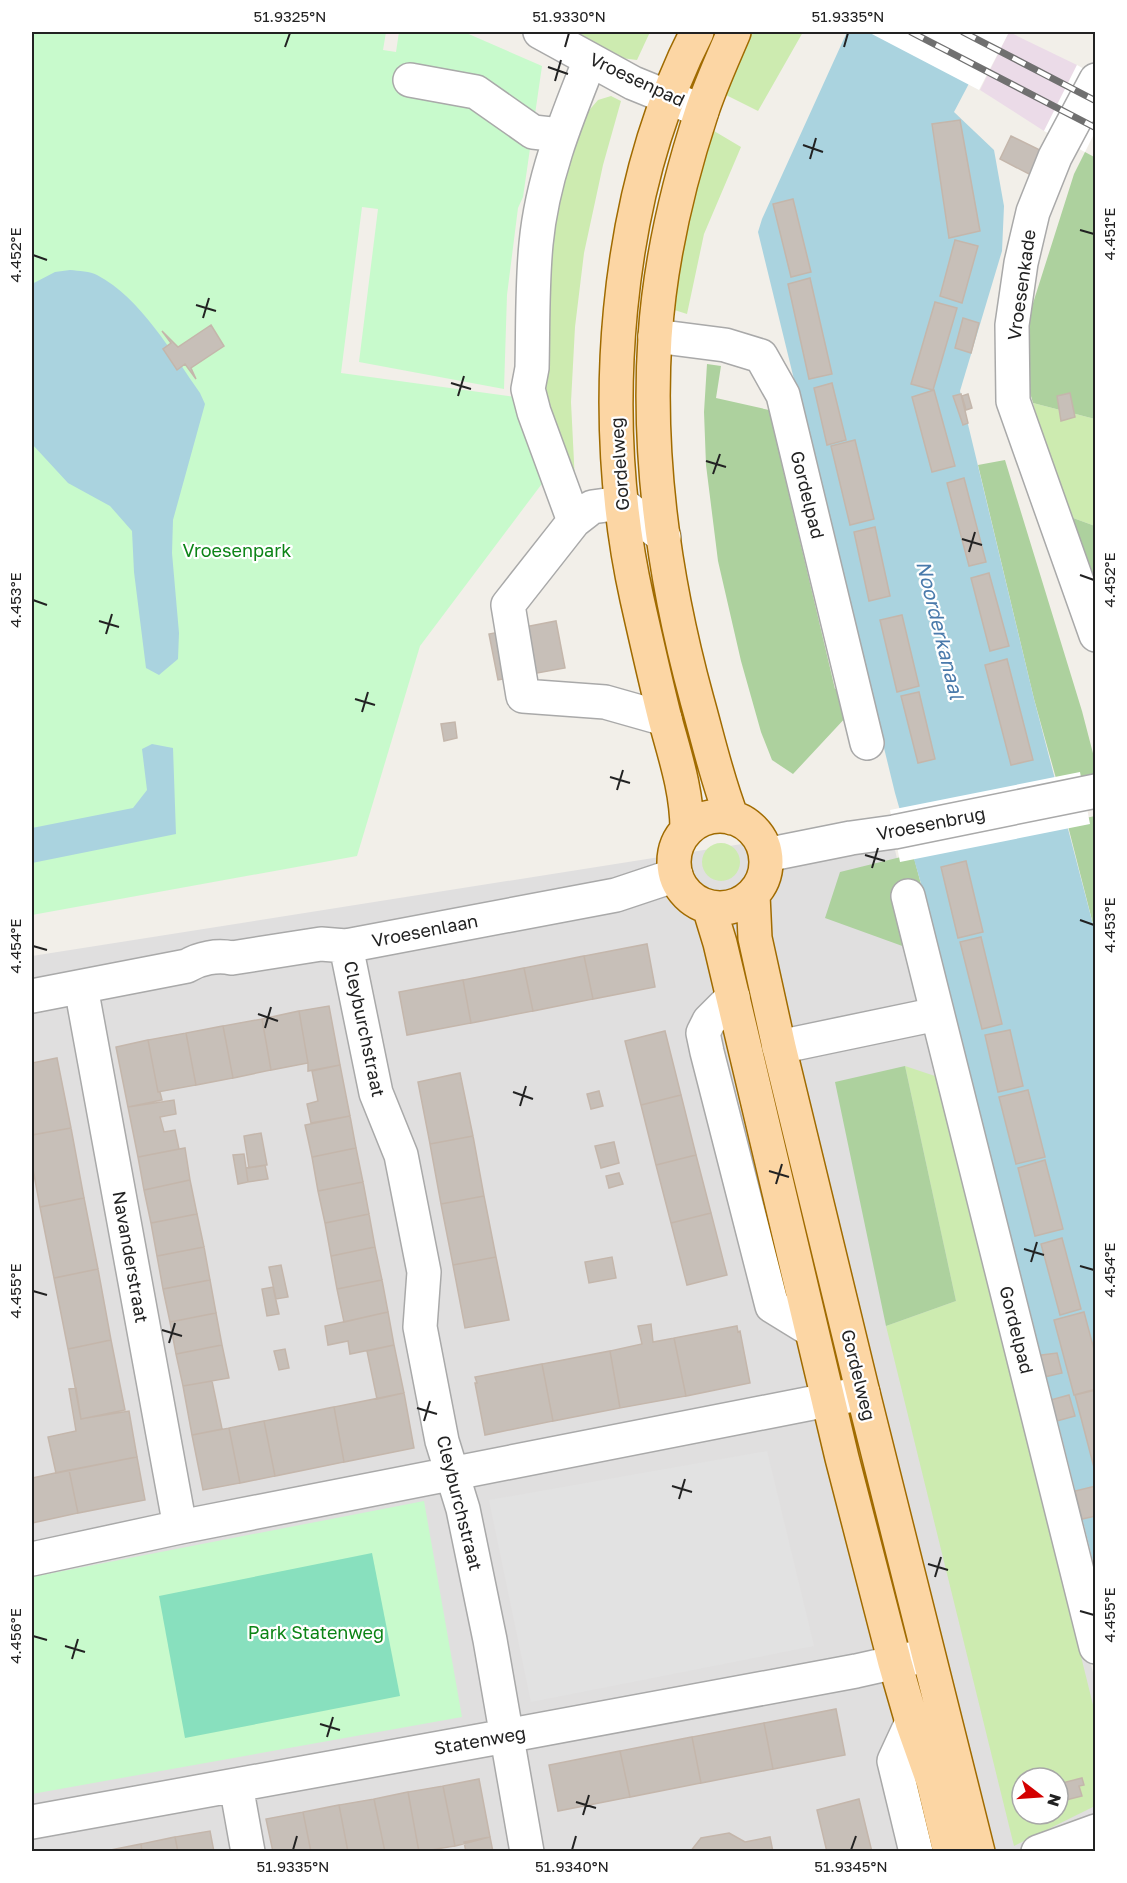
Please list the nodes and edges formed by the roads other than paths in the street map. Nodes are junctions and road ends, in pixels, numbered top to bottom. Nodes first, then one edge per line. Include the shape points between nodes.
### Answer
1 (540, 32) edge
2 (697, 32) edge
3 (734, 32) edge
4 (590, 60) junction
5 (410, 80) dead end
6 (1095, 80) edge
7 (667, 96) junction
8 (702, 111) junction
9 (560, 135) junction
10 (655, 336) junction
11 (621, 503) junction
12 (574, 521) junction
13 (664, 537) junction
14 (1095, 635) edge
15 (665, 719) junction
16 (867, 743) dead end
17 (1090, 792) edge
18 (732, 818) junction
19 (687, 830) junction
20 (766, 855) junction
21 (676, 875) junction
22 (753, 895) junction
23 (908, 896) dead end
24 (709, 907) junction
25 (346, 946) junction
26 (81, 987) junction
27 (32, 996) edge
28 (937, 1014) junction
29 (779, 1047) junction
30 (862, 1393) junction
31 (828, 1400) junction
32 (452, 1474) junction
33 (180, 1527) junction
34 (32, 1559) edge
35 (1095, 1647) edge
36 (928, 1655) junction
37 (894, 1663) junction
38 (912, 1722) junction
39 (506, 1736) junction
40 (236, 1785) junction
41 (32, 1822) edge
42 (1095, 1831) edge
43 (248, 1851) edge
44 (527, 1851) edge
45 (916, 1851) edge
46 (950, 1851) edge
47 (978, 1851) edge
48 (1038, 1851) edge

1 - 4 street, Vroesenpad
2 - 7 main road, Gordelweg
3 - 8 main road, Gordelweg
4 - 7 street, Vroesenpad
4 - 9 street
5 - 9 street via 476,93 533,132
6 - 14 street, Vroesenkade via 1055,157 1033,212 1012,325 1013,400
7 - 8 street, Vroesenpad
7 - 11 main road, Gordelweg via 645,175 622,287 616,365
8 - 10 main road, Gordelweg via 678,196
9 - 12 street via 541,206 536,245 528,389
10 - 13 main road, Gordelweg via 654,445
10 - 16 street, Gordelpad via 725,345 761,356 783,395
11 - 12 street via 592,507
11 - 13 street
11 - 15 main road, Gordelweg
12 - 15 street via 508,604 523,696 604,702
13 - 18 main road, Gordelweg via 684,649
15 - 19 main road, Gordelweg via 684,789
17 - 20 street, Vroesenbrug
18 - 19 main road via 700,820
18 - 20 main road via 754,831
19 - 21 main road via 675,851
20 - 22 main road via 765,873
21 - 24 main road via 688,896
21 - 25 street, Vroesenlaan via 616,895
22 - 24 main road via 732,907
22 - 29 main road, Gordelweg via 755,938
23 - 28 street, Gordelpad
24 - 31 main road, Gordelweg
25 - 26 street, Vroesenlaan via 321,944 232,958 221,956
25 - 32 street, Cleyburchstraat via 376,1093 401,1155 424,1272 420,1327
26 - 27 street, Vroesenlaan
26 - 33 street, Navanderstraat
28 - 29 street
28 - 35 street, Gordelpad
29 - 30 main road, Gordelweg
30 - 31 street
30 - 36 main road, Gordelweg
31 - 32 street
31 - 37 main road, Gordelweg
32 - 33 street
32 - 39 street, Cleyburchstraat via 490,1640
33 - 34 street
36 - 37 street, Statenweg
36 - 47 main road, Gordelweg
37 - 38 main road, Gordelweg
37 - 39 street, Statenweg
38 - 45 street via 894,1761
38 - 46 main road, Gordelweg via 933,1781
39 - 40 street, Statenweg
39 - 44 street, Cleyburchstraat
40 - 41 street, Statenweg
40 - 43 street
42 - 48 street

